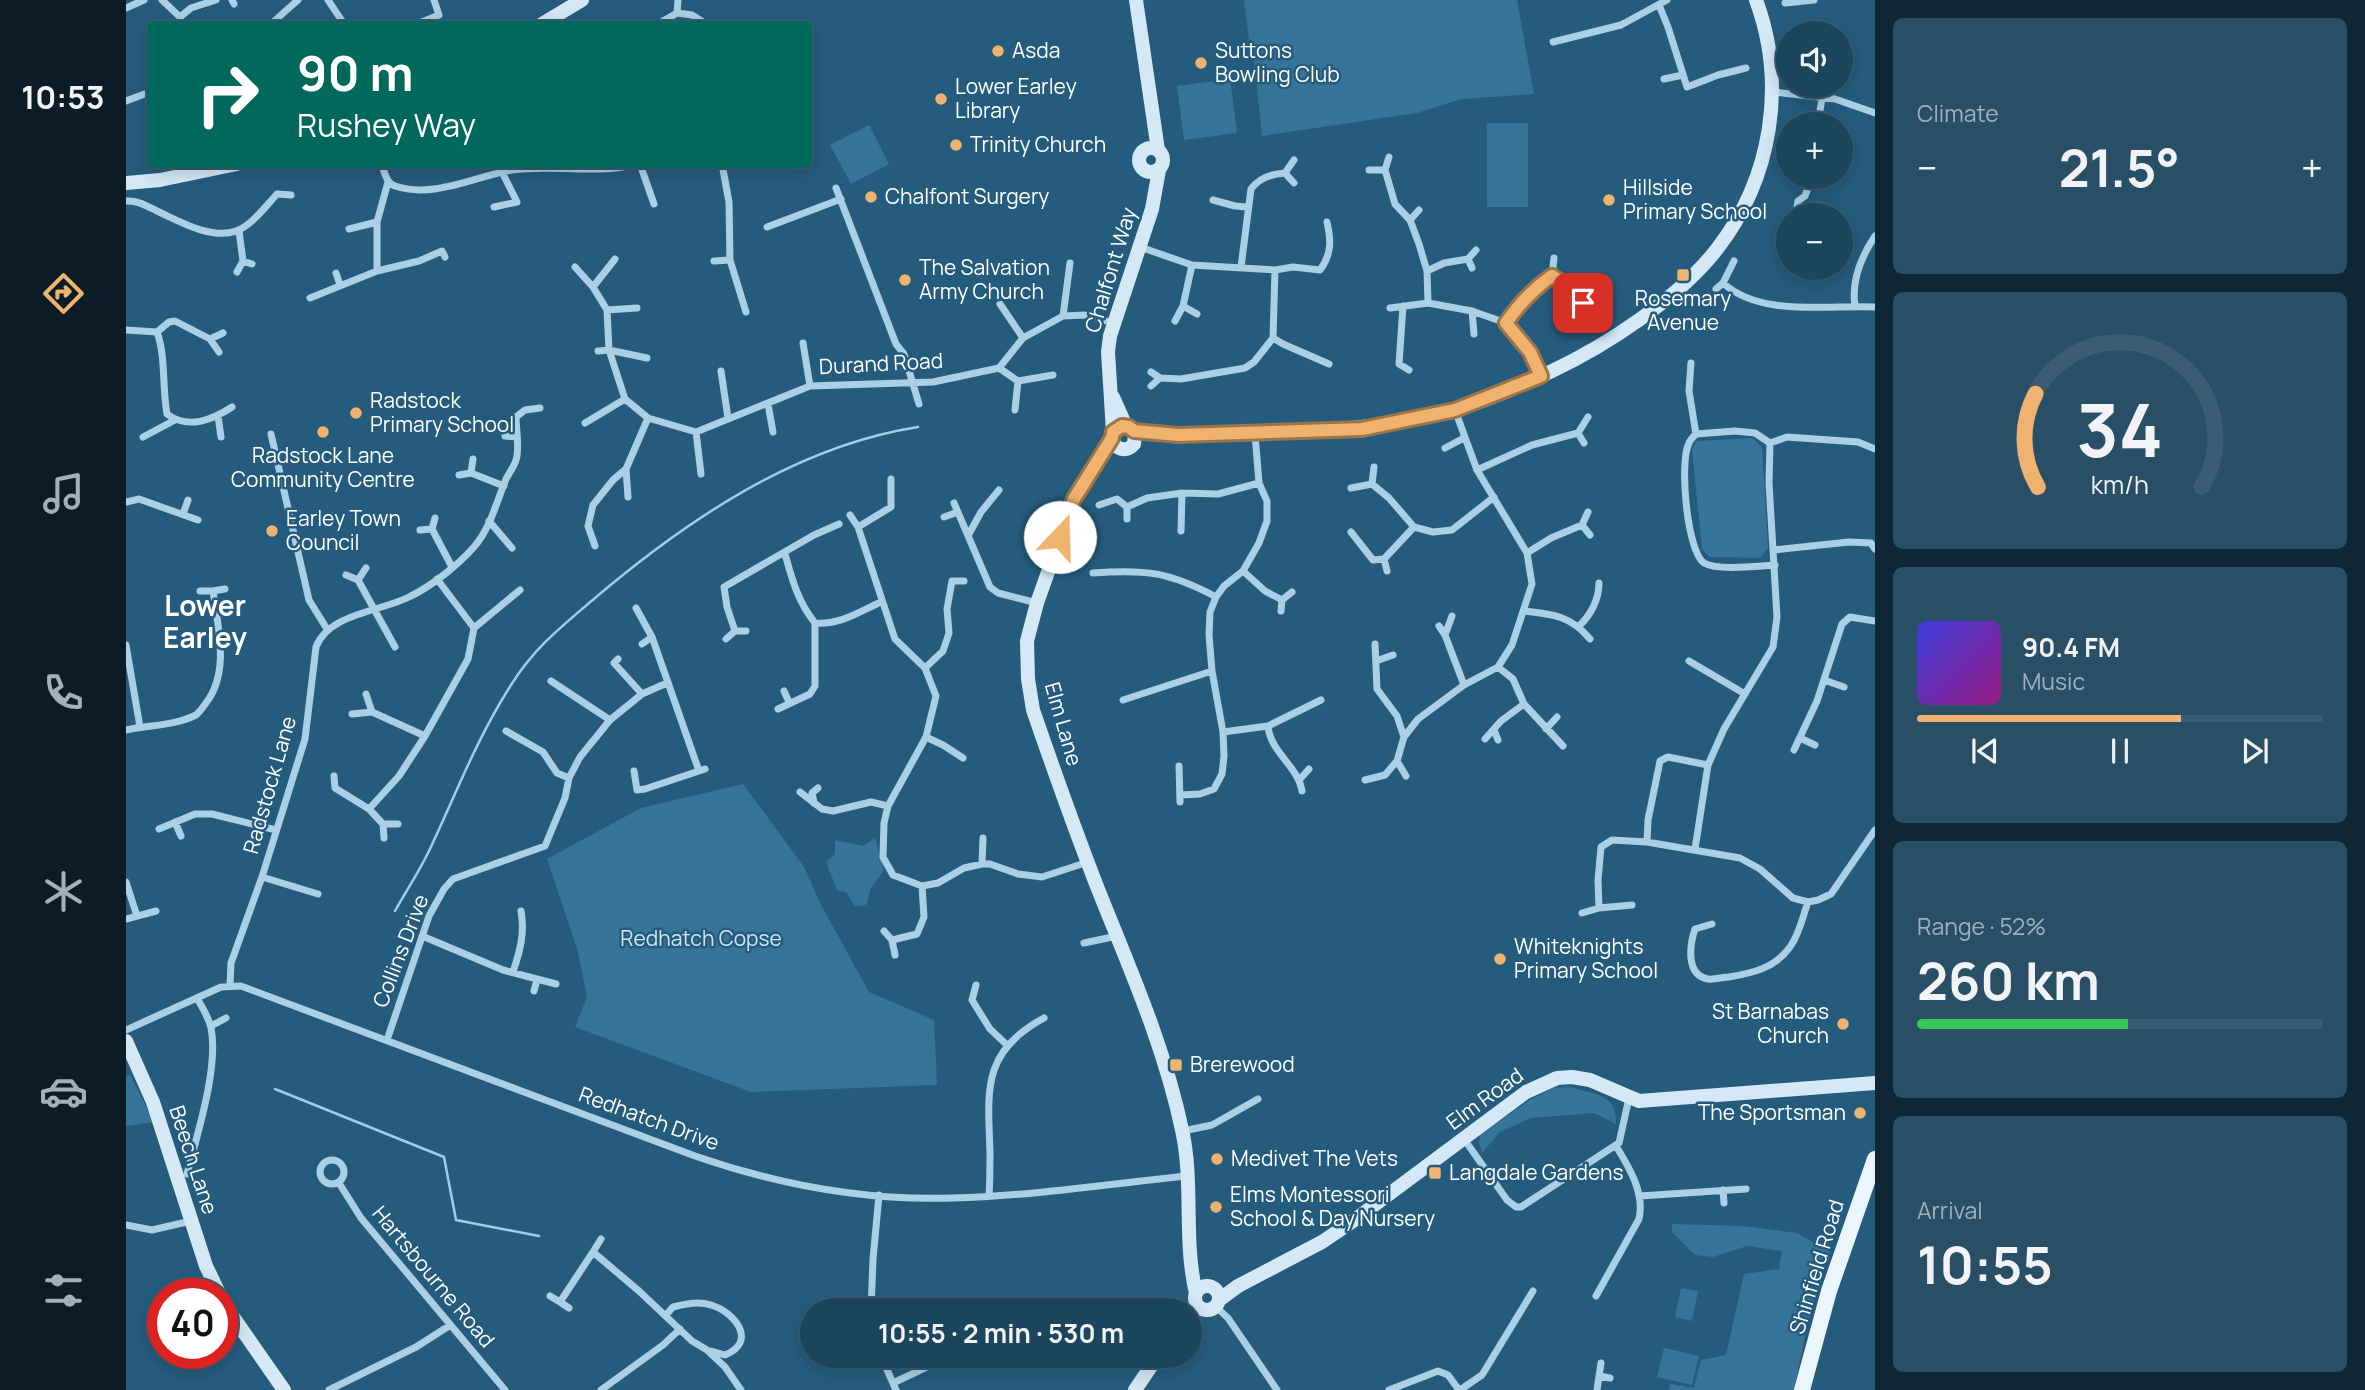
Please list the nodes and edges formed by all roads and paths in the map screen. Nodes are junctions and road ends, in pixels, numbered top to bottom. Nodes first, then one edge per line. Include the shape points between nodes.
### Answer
1 (144, 0) edge
2 (162, 0) edge
3 (216, 0) edge
4 (298, 0) edge
5 (328, 0) edge
6 (582, 0) edge
7 (678, 0) edge
8 (1136, 0) edge
9 (1667, 0) edge
10 (1756, 0) edge
11 (1814, 0) edge
12 (436, 1) edge
13 (1785, 3) dead end
14 (1659, 5) junction
15 (560, 6) edge
16 (126, 8) edge
17 (677, 13) junction
18 (181, 21) edge
19 (274, 21) edge
20 (342, 21) edge
21 (424, 21) edge
22 (545, 21) edge
23 (663, 21) edge
24 (701, 21) edge
25 (1553, 42) dead end
26 (1746, 68) dead end
27 (1683, 75) junction
28 (1664, 79) dead end
29 (1773, 92) junction
30 (1776, 92) edge
31 (147, 93) edge
32 (1822, 98) joint
33 (126, 102) edge
34 (1820, 112) edge
35 (1875, 112) edge
36 (1151, 150) junction
37 (1389, 157) dead end
38 (1294, 160) dead end
39 (218, 168) edge
40 (383, 168) edge
41 (513, 168) edge
42 (640, 168) edge
43 (723, 168) edge
44 (1369, 170) dead end
45 (1385, 170) junction
46 (1153, 171) junction
47 (502, 172) junction
48 (1285, 173) junction
49 (388, 182) junction
50 (126, 183) edge
51 (1294, 183) dead end
52 (836, 188) dead end
53 (1807, 189) edge
54 (291, 195) dead end
55 (1790, 195) dead end
56 (841, 199) junction
57 (1213, 200) dead end
58 (126, 201) edge
59 (1798, 201) joint
60 (654, 204) dead end
61 (494, 206) dead end
62 (1247, 207) junction
63 (1419, 210) dead end
64 (1410, 220) junction
65 (377, 222) junction
66 (1327, 222) dead end
67 (768, 227) dead end
68 (349, 229) dead end
69 (239, 231) junction
70 (1875, 236) edge
71 (440, 242) dead end
72 (1140, 247) junction
73 (1476, 250) dead end
74 (1554, 258) dead end
75 (615, 259) dead end
76 (1468, 259) junction
77 (730, 260) junction
78 (243, 261) junction
79 (715, 261) dead end
80 (1734, 261) dead end
81 (1070, 263) dead end
82 (252, 264) dead end
83 (1192, 265) junction
84 (575, 267) dead end
85 (1241, 267) junction
86 (1472, 268) dead end
87 (1275, 270) junction
88 (377, 271) junction
89 (1427, 271) junction
90 (237, 272) dead end
91 (336, 273) dead end
92 (1552, 276) junction
93 (1723, 283) junction
94 (340, 285) junction
95 (593, 287) junction
96 (1716, 289) dead end
97 (310, 298) dead end
98 (1428, 303) junction
99 (1583, 303) dead end
100 (1000, 304) dead end
101 (1183, 306) junction
102 (1403, 306) junction
103 (1856, 306) junction
104 (1875, 307) edge
105 (637, 308) dead end
106 (1390, 308) dead end
107 (607, 310) junction
108 (1472, 310) junction
109 (746, 312) dead end
110 (1197, 314) dead end
111 (1063, 316) junction
112 (1175, 321) dead end
113 (1114, 323) junction
114 (1506, 323) junction
115 (126, 330) edge
116 (157, 332) junction
117 (223, 333) dead end
118 (1474, 334) dead end
119 (1023, 338) junction
120 (1273, 338) junction
121 (210, 339) junction
122 (803, 343) dead end
123 (609, 350) junction
124 (598, 351) dead end
125 (219, 352) dead end
126 (647, 358) dead end
127 (1691, 363) dead end
128 (1329, 364) dead end
129 (1399, 364) junction
130 (999, 368) junction
131 (1391, 370) dead end
132 (1409, 370) dead end
133 (721, 371) dead end
134 (1151, 372) dead end
135 (1053, 376) dead end
136 (1541, 376) junction
137 (1160, 378) junction
138 (914, 381) junction
139 (1018, 381) junction
140 (810, 386) junction
141 (1151, 386) dead end
142 (625, 399) junction
143 (768, 404) junction
144 (919, 404) dead end
145 (232, 407) dead end
146 (540, 408) dead end
147 (1455, 410) junction
148 (1015, 411) dead end
149 (218, 416) junction
150 (1588, 417) dead end
151 (648, 418) junction
152 (728, 418) junction
153 (175, 420) junction
154 (585, 424) dead end
155 (696, 432) junction
156 (773, 432) dead end
157 (1578, 433) junction
158 (271, 434) dead end
159 (1255, 434) junction
160 (1696, 434) junction
161 (505, 436) dead end
162 (1123, 436) junction
163 (142, 437) dead end
164 (221, 437) dead end
165 (516, 437) junction
166 (1464, 438) junction
167 (1584, 443) dead end
168 (1770, 443) junction
169 (1444, 447) dead end
170 (1875, 449) edge
171 (473, 459) dead end
172 (1374, 467) dead end
173 (626, 468) junction
174 (1477, 470) junction
175 (471, 473) junction
176 (701, 474) dead end
177 (459, 475) dead end
178 (891, 479) dead end
179 (1259, 483) junction
180 (1372, 484) junction
181 (504, 486) junction
182 (1351, 488) dead end
183 (999, 490) dead end
184 (1182, 493) junction
185 (628, 497) dead end
186 (1494, 497) junction
187 (188, 500) dead end
188 (126, 502) edge
189 (954, 503) dead end
190 (1098, 505) dead end
191 (891, 507) junction
192 (1128, 507) junction
193 (900, 511) dead end
194 (958, 512) junction
195 (1588, 512) dead end
196 (183, 514) junction
197 (850, 515) dead end
198 (944, 517) dead end
199 (435, 518) dead end
200 (1127, 519) dead end
201 (198, 520) dead end
202 (489, 521) junction
203 (839, 524) dead end
204 (1582, 525) junction
205 (858, 527) junction
206 (1414, 527) junction
207 (432, 529) junction
208 (420, 530) dead end
209 (1181, 531) dead end
210 (1351, 532) dead end
211 (969, 534) junction
212 (1590, 535) dead end
213 (596, 546) dead end
214 (512, 548) dead end
215 (1875, 549) edge
216 (1774, 550) junction
217 (1528, 553) junction
218 (785, 554) junction
219 (1384, 559) junction
220 (1774, 565) junction
221 (452, 567) junction
222 (366, 568) dead end
223 (1243, 571) junction
224 (1387, 571) dead end
225 (1093, 573) dead end
226 (947, 574) dead end
227 (346, 575) dead end
228 (437, 579) junction
229 (358, 580) junction
230 (953, 581) junction
231 (964, 581) dead end
232 (1599, 583) dead end
233 (225, 589) dead end
234 (520, 590) dead end
235 (201, 591) dead end
236 (213, 591) junction
237 (1292, 593) dead end
238 (512, 597) junction
239 (1216, 597) junction
240 (1282, 600) junction
241 (881, 602) junction
242 (1037, 603) junction
243 (518, 605) dead end
244 (636, 608) dead end
245 (375, 611) junction
246 (1281, 611) dead end
247 (1524, 611) junction
248 (1452, 616) dead end
249 (1875, 621) edge
250 (815, 623) junction
251 (1439, 626) dead end
252 (1579, 626) junction
253 (474, 628) junction
254 (327, 629) junction
255 (735, 631) junction
256 (746, 631) dead end
257 (1445, 635) junction
258 (652, 637) junction
259 (726, 639) dead end
260 (1590, 639) dead end
261 (642, 643) dead end
262 (1375, 644) dead end
263 (126, 645) edge
264 (396, 647) dead end
265 (1393, 656) dead end
266 (618, 659) dead end
267 (1376, 661) junction
268 (1689, 661) dead end
269 (1498, 667) junction
270 (925, 668) junction
271 (1212, 671) junction
272 (1824, 680) junction
273 (555, 681) dead end
274 (667, 684) junction
275 (1464, 685) junction
276 (1844, 687) dead end
277 (784, 691) dead end
278 (366, 694) dead end
279 (642, 694) junction
280 (1745, 694) junction
281 (1123, 700) dead end
282 (1321, 700) dead end
283 (789, 702) junction
284 (1524, 704) junction
285 (778, 709) dead end
286 (372, 712) junction
287 (352, 714) dead end
288 (1557, 717) dead end
289 (610, 720) junction
290 (1268, 726) junction
291 (140, 727) junction
292 (1546, 729) junction
293 (126, 730) edge
294 (1494, 730) junction
295 (506, 731) dead end
296 (1223, 732) junction
297 (425, 736) junction
298 (926, 737) junction
299 (1404, 737) junction
300 (1800, 738) junction
301 (1485, 739) dead end
302 (1498, 740) dead end
303 (1815, 745) dead end
304 (1563, 746) dead end
305 (1794, 750) dead end
306 (963, 758) dead end
307 (1397, 761) junction
308 (1708, 765) junction
309 (1179, 766) dead end
310 (1309, 769) dead end
311 (634, 771) dead end
312 (334, 776) dead end
313 (1406, 776) dead end
314 (569, 778) junction
315 (1300, 779) junction
316 (1365, 780) dead end
317 (335, 788) junction
318 (818, 788) dead end
319 (1302, 791) dead end
320 (800, 792) dead end
321 (326, 793) dead end
322 (814, 804) junction
323 (888, 806) junction
324 (369, 809) junction
325 (175, 822) junction
326 (383, 824) junction
327 (397, 824) dead end
328 (159, 829) dead end
329 (276, 830) junction
330 (1875, 830) edge
331 (181, 836) dead end
332 (384, 838) dead end
333 (983, 838) dead end
334 (1647, 842) junction
335 (1695, 849) junction
336 (1088, 862) junction
337 (982, 864) junction
338 (262, 877) junction
339 (126, 882) edge
340 (922, 886) junction
341 (318, 894) dead end
342 (1808, 902) junction
343 (1632, 905) dead end
344 (1599, 908) junction
345 (156, 911) dead end
346 (521, 911) dead end
347 (1582, 913) dead end
348 (137, 916) junction
349 (126, 919) edge
350 (1712, 924) dead end
351 (884, 931) dead end
352 (1118, 935) junction
353 (422, 936) junction
354 (892, 940) junction
355 (1084, 943) dead end
356 (895, 955) dead end
357 (513, 971) junction
358 (537, 980) junction
359 (556, 984) dead end
360 (230, 985) junction
361 (976, 985) dead end
362 (534, 991) dead end
363 (197, 998) junction
364 (226, 1018) dead end
365 (1044, 1018) dead end
366 (211, 1026) junction
367 (126, 1030) edge
368 (387, 1040) junction
369 (126, 1041) edge
370 (1007, 1045) junction
371 (1875, 1083) edge
372 (1629, 1098) junction
373 (1258, 1099) dead end
374 (1183, 1131) junction
375 (1465, 1139) junction
376 (1616, 1146) junction
377 (1875, 1158) edge
378 (187, 1174) dead end
379 (1187, 1176) junction
380 (339, 1183) dead end
381 (1746, 1189) dead end
382 (1723, 1190) junction
383 (879, 1195) junction
384 (989, 1196) junction
385 (1640, 1196) junction
386 (1724, 1203) dead end
387 (191, 1220) junction
388 (126, 1226) edge
389 (601, 1239) dead end
390 (593, 1252) junction
391 (212, 1278) edge
392 (1533, 1291) dead end
393 (551, 1296) dead end
394 (1596, 1296) dead end
395 (872, 1298) edge
396 (1205, 1299) edge
397 (560, 1302) junction
398 (569, 1308) dead end
399 (666, 1315) junction
400 (238, 1324) edge
401 (449, 1326) junction
402 (680, 1329) junction
403 (707, 1350) junction
404 (1601, 1363) dead end
405 (886, 1368) edge
406 (929, 1368) edge
407 (1150, 1368) edge
408 (1599, 1376) junction
409 (1610, 1378) dead end
410 (895, 1387) edge
411 (284, 1390) edge
412 (329, 1390) edge
413 (505, 1390) edge
414 (601, 1390) edge
415 (741, 1390) edge
416 (1135, 1390) edge
417 (1277, 1390) edge
418 (1389, 1390) edge
419 (1460, 1390) edge
420 (1597, 1390) edge
421 (1802, 1390) edge

1 - 16 street
2 - 18 street
3 - 18 street via 191,8
4 - 19 street
5 - 20 street
6 - 15 street
7 - 17 street
8 - 36 street via 1152,117
9 - 14 street
10 - 29 street via 1770,48
11 - 13 street
12 - 21 street via 439,15
14 - 25 street via 1621,25
14 - 27 street
15 - 22 street
17 - 23 street
17 - 24 street
26 - 27 street via 1687,87
27 - 28 street
29 - 30 street
29 - 136 street via 1757,178 1717,249 1640,319
31 - 33 street
32 - 34 street
32 - 35 street
36 - 46 street via 1163,160
36 - 46 street via 1140,161
37 - 45 street
38 - 48 street
39 - 50 street
40 - 49 street
41 - 47 street
42 - 60 street
43 - 77 street via 729,202
44 - 45 street
45 - 64 street via 1395,204
46 - 72 street, Chalfont Way via 1155,199
47 - 49 street via 450,187 425,189
47 - 61 street via 519,202
48 - 51 street
48 - 62 street via 1257,181
49 - 65 street
52 - 56 street
53 - 59 street
54 - 69 street via 277,194
55 - 59 street
56 - 67 street
56 - 138 street
57 - 62 street
58 - 69 street via 161,209 207,231
62 - 85 street
63 - 64 street
64 - 89 street
65 - 68 street
65 - 88 street
66 - 87 street via 1332,243 1320,270
69 - 78 street
70 - 103 street via 1857,271
71 - 88 street via 443,254
72 - 83 street
72 - 113 street, Chalfont Way
73 - 76 street
74 - 92 street
75 - 95 street
76 - 86 street
76 - 89 street
77 - 79 street
77 - 109 street
78 - 82 street
78 - 90 street
80 - 93 street
81 - 111 street
83 - 85 street
83 - 101 street
84 - 95 street
85 - 87 street
87 - 120 street
88 - 94 street
89 - 98 street
91 - 94 street
92 - 99 street via 1568,287 1573,299
92 - 114 street via 1519,303
93 - 96 street
93 - 103 street via 1766,304
94 - 97 street
95 - 107 street
98 - 102 street
98 - 108 street
100 - 119 street
101 - 110 street
101 - 112 street
102 - 106 street
102 - 129 street
103 - 104 street
105 - 107 street
107 - 123 street
108 - 114 street
108 - 118 street
111 - 113 street via 1085,315
111 - 119 street
113 - 162 street, Chalfont Way via 1108,352 1112,396
114 - 136 street via 1530,352
115 - 116 street
116 - 121 street via 175,321
116 - 153 street via 167,414
117 - 121 street
119 - 130 street
120 - 128 street
120 - 137 street via 1245,368
121 - 125 street
122 - 140 street, Durand Road
123 - 124 street
123 - 126 street
123 - 142 street
127 - 160 street via 1689,391
129 - 131 street
129 - 132 street
130 - 138 street, Durand Road via 933,382
130 - 139 street
133 - 152 street
134 - 137 street
135 - 139 street
136 - 147 street
137 - 141 street
138 - 140 street, Durand Road
138 - 144 street
139 - 148 street
140 - 143 street, Durand Road
142 - 151 street
142 - 154 street
143 - 152 street, Durand Road
143 - 156 street
145 - 149 street
146 - 165 street via 516,417
147 - 159 street via 1362,429
147 - 166 street
149 - 153 street via 189,423
149 - 164 street
150 - 157 street
151 - 155 street
151 - 173 street
152 - 155 street, Durand Road
153 - 163 street
155 - 176 street
157 - 167 street
157 - 174 street via 1532,445
158 - 254 street via 309,600
159 - 162 street
159 - 179 street
160 - 168 street via 1755,433
160 - 220 street via 1688,444 1685,466 1695,553 1705,563 1717,566
161 - 165 street
162 - 242 street via 1074,499
165 - 181 street via 516,459
166 - 169 street
166 - 174 street
168 - 170 street via 1787,437 1858,442
168 - 216 street
171 - 175 street
172 - 180 street
173 - 185 street
173 - 213 street via 593,505 588,526
174 - 186 street
175 - 177 street
175 - 181 street
178 - 191 street
179 - 184 street via 1218,494
179 - 223 street via 1267,501 1267,521
180 - 182 street
180 - 206 street
181 - 202 street
183 - 211 street
184 - 192 street via 1147,498
184 - 209 street
186 - 206 street via 1452,530
186 - 217 street
187 - 196 street
188 - 196 street via 139,499
189 - 194 street
190 - 192 street via 1117,499
191 - 193 street
191 - 205 street
192 - 200 street
194 - 198 street
194 - 211 street
195 - 204 street
196 - 201 street
197 - 205 street
199 - 207 street
202 - 214 street
202 - 221 street via 475,546
203 - 218 street
204 - 212 street
204 - 217 street
205 - 241 street
206 - 219 street
207 - 208 street
207 - 221 street
210 - 219 street via 1373,560
211 - 242 street via 990,587
215 - 216 street via 1871,543 1849,542
216 - 220 street
217 - 247 street via 1532,584
218 - 250 street via 803,608
218 - 255 street via 724,587
219 - 224 street
220 - 280 street via 1777,617 1773,646
221 - 228 street
222 - 229 street
223 - 239 street
223 - 240 street
225 - 239 street via 1164,574
226 - 230 street
227 - 229 street
228 - 245 street via 412,596
228 - 253 street
229 - 245 street
230 - 231 street
230 - 270 street via 947,609 949,634 943,651
232 - 252 street via 1588,617
233 - 236 street
234 - 238 street
235 - 236 street
236 - 291 street via 220,638 220,671 214,694 198,714
237 - 240 street
238 - 243 street
238 - 253 street
239 - 271 street via 1210,612
240 - 246 street
241 - 250 street via 844,620
241 - 270 street via 895,639
242 - 336 street, Elm Lane via 1027,641 1033,710
244 - 258 street
245 - 254 street
245 - 264 street
247 - 252 street via 1552,614
247 - 269 street
248 - 257 street
249 - 272 street via 1850,617 1842,624
250 - 283 street via 815,686 810,694
251 - 257 street
252 - 260 street
253 - 297 street via 468,659
254 - 329 street, Radstock Lane via 316,648 305,739
255 - 256 street
255 - 259 street
257 - 275 street
258 - 261 street
258 - 274 street
262 - 267 street
263 - 291 street
265 - 267 street
266 - 279 street via 614,663
267 - 299 street via 1377,689 1397,716
268 - 280 street
269 - 275 street
269 - 284 street via 1513,679
270 - 298 street via 936,696
271 - 281 street
271 - 296 street
272 - 276 street
272 - 300 street
273 - 289 street
274 - 279 street, Collins Drive
274 - 311 street via 702,770 637,790 632,785
275 - 299 street via 1418,719
277 - 283 street
278 - 286 street
279 - 289 street, Collins Drive
280 - 308 street
282 - 290 street
283 - 285 street
284 - 292 street
284 - 294 street
286 - 287 street
286 - 297 street
288 - 292 street
289 - 314 street, Collins Drive
290 - 296 street
290 - 315 street via 1283,759
291 - 293 street
292 - 304 street
294 - 301 street
294 - 302 street
295 - 314 street via 542,752 557,773
296 - 309 street via 1222,774 1214,789 1180,798
297 - 324 street via 399,776
298 - 306 street
298 - 323 street
299 - 307 street
300 - 303 street
300 - 305 street
307 - 313 street
307 - 316 street via 1385,775
308 - 334 street via 1668,757 1660,761
308 - 335 street
310 - 315 street
312 - 317 street
314 - 353 street, Collins Drive via 545,846 453,879
315 - 319 street
317 - 321 street
317 - 324 street
318 - 322 street via 812,793
320 - 322 street
322 - 323 street via 833,811 871,802
323 - 340 street via 883,857 893,875
324 - 326 street
325 - 328 street
325 - 329 street via 195,814 212,814
325 - 331 street
326 - 327 street
326 - 332 street
329 - 338 street, Radstock Lane
330 - 342 street via 1831,894
333 - 337 street
334 - 335 street
334 - 344 street via 1612,840 1601,848
335 - 342 street via 1740,858 1793,898
336 - 337 street via 1042,877
336 - 352 street, Elm Lane
337 - 340 street
338 - 341 street
338 - 360 street, Radstock Lane via 231,963
339 - 348 street
340 - 354 street via 924,917 917,934
342 - 350 street via 1791,946 1774,963 1754,973 1710,979 1699,976 1690,954 1695,929
343 - 344 street
344 - 347 street
345 - 348 street
346 - 357 street via 524,928
348 - 349 street
351 - 354 street
352 - 355 street
352 - 374 street, Elm Lane via 1152,1025
353 - 357 street
353 - 368 street, Collins Drive
354 - 356 street
357 - 358 street
358 - 359 street
358 - 362 street
360 - 363 street
360 - 368 street, Redhatch Drive
361 - 370 street via 972,1000 990,1029
363 - 366 street
363 - 367 street
364 - 366 street
365 - 370 street
366 - 378 street via 209,1077
368 - 383 street, Redhatch Drive via 717,1163 799,1185
369 - 387 street, Beech Lane via 153,1102
370 - 384 street via 990,1082 987,1101
371 - 372 street, Elm Road via 1661,1100
372 - 375 street, Elm Road via 1590,1080 1557,1079 1526,1092
372 - 376 street via 1622,1138
373 - 374 street via 1212,1125
374 - 379 street, Elm Lane
375 - 376 street via 1516,1207 1526,1205
375 - 396 street, Elm Road via 1322,1242
376 - 385 street
377 - 421 main road, Shinfield Road via 1829,1291
379 - 384 street, Redhatch Drive
379 - 396 street, Elm Lane via 1191,1270
380 - 401 street, Hartsbourne Road via 361,1218
381 - 382 street
382 - 385 street
382 - 386 street
383 - 384 street, Redhatch Drive
383 - 395 street
385 - 394 street via 1639,1219
387 - 388 street via 152,1230
387 - 391 street, Beech Lane
389 - 390 street
390 - 397 street
390 - 399 street
392 - 419 street via 1482,1375
393 - 397 street
396 - 417 street via 1228,1318
397 - 398 street
399 - 402 street
399 - 403 street via 673,1307 699,1303 732,1317 740,1329 739,1347 725,1355
400 - 411 street
401 - 412 street
401 - 413 street, Hartsbourne Road
402 - 403 street
402 - 414 street
403 - 415 street
404 - 408 street
405 - 410 street
406 - 410 street
407 - 416 street
408 - 409 street
408 - 420 street
418 - 419 street via 1437,1371 1448,1375

